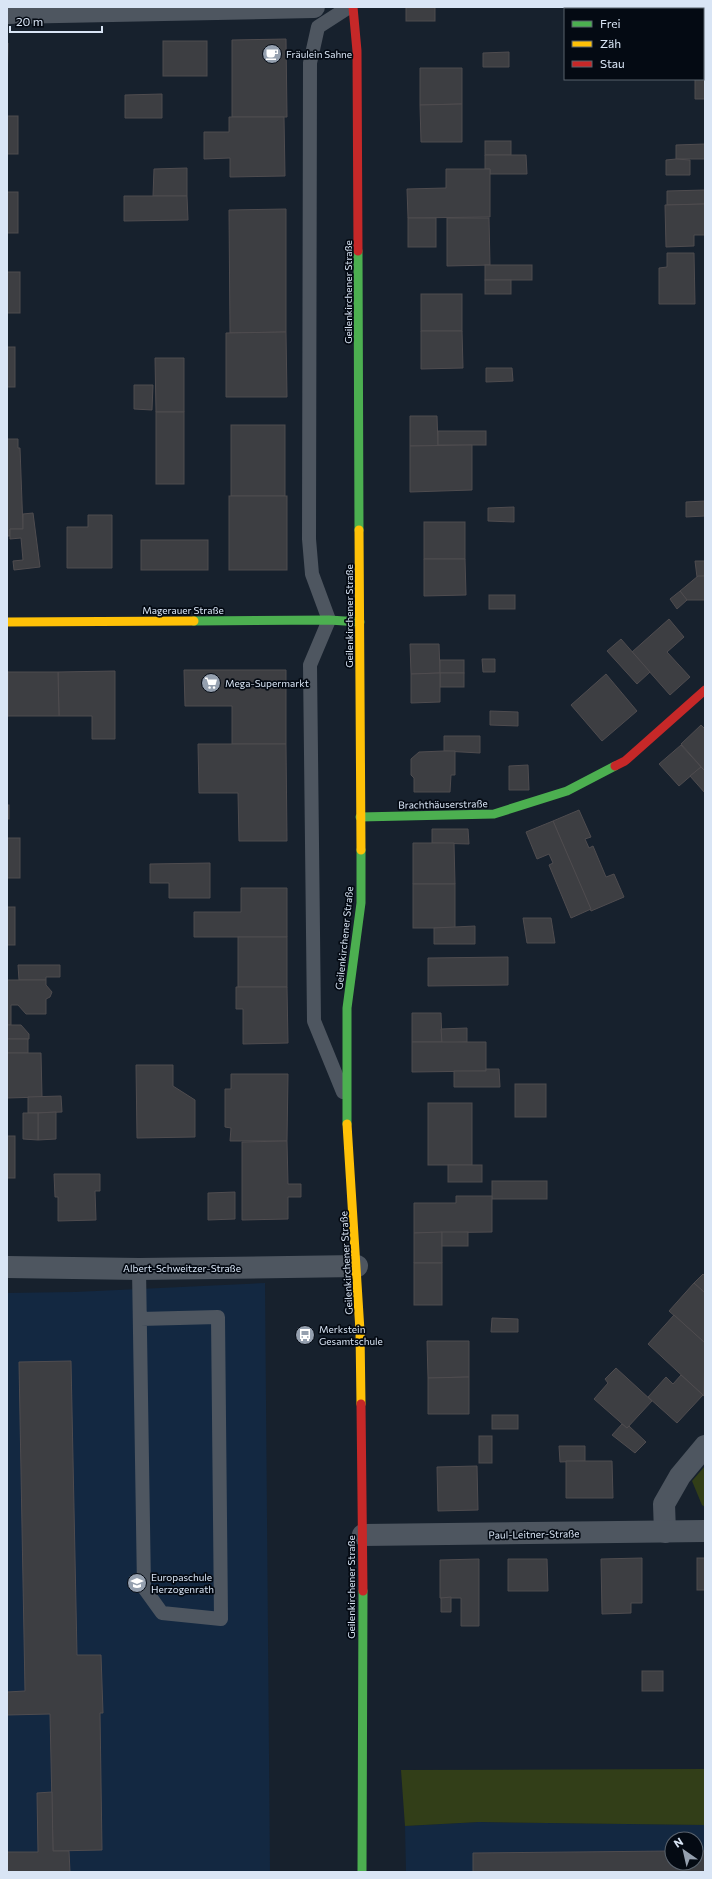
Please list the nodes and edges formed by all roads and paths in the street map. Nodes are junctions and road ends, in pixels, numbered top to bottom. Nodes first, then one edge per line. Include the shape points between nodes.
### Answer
1 (314, 7) edge
2 (349, 7) edge
3 (353, 7) edge
4 (7, 13) edge
5 (329, 620) junction
6 (7, 622) edge
7 (360, 622) junction
8 (705, 690) edge
9 (360, 817) junction
10 (346, 1101) junction
11 (357, 1266) junction
12 (7, 1267) edge
13 (139, 1268) junction
14 (140, 1319) junction
15 (705, 1446) edge
16 (664, 1532) junction
17 (705, 1532) edge
18 (363, 1535) junction
19 (362, 1872) edge

1 - 4 street
2 - 5 lane via 318,27 310,63 309,539 312,574
3 - 7 main road, Geilenkirchener Straße via 357,51
5 - 6 main road, Magerauer Straße
5 - 7 main road, Magerauer Straße
5 - 10 lane via 310,665 314,1021
7 - 9 main road, Geilenkirchener Straße
8 - 9 main road, Brachthäuserstraße via 625,761 567,791 494,814
9 - 10 main road, Geilenkirchener Straße via 361,903 347,1008
10 - 11 main road, Geilenkirchener Straße
11 - 13 street, Albert-Schweitzer-Straße
11 - 18 main road, Geilenkirchener Straße
12 - 13 street, Albert-Schweitzer-Straße
13 - 14 lane
14 - 14 lane via 144,1588 162,1613 221,1619 218,1317
15 - 16 street via 680,1476 664,1504
16 - 17 street, Paul-Leitner-Straße
16 - 18 street, Paul-Leitner-Straße
18 - 19 main road, Geilenkirchener Straße

